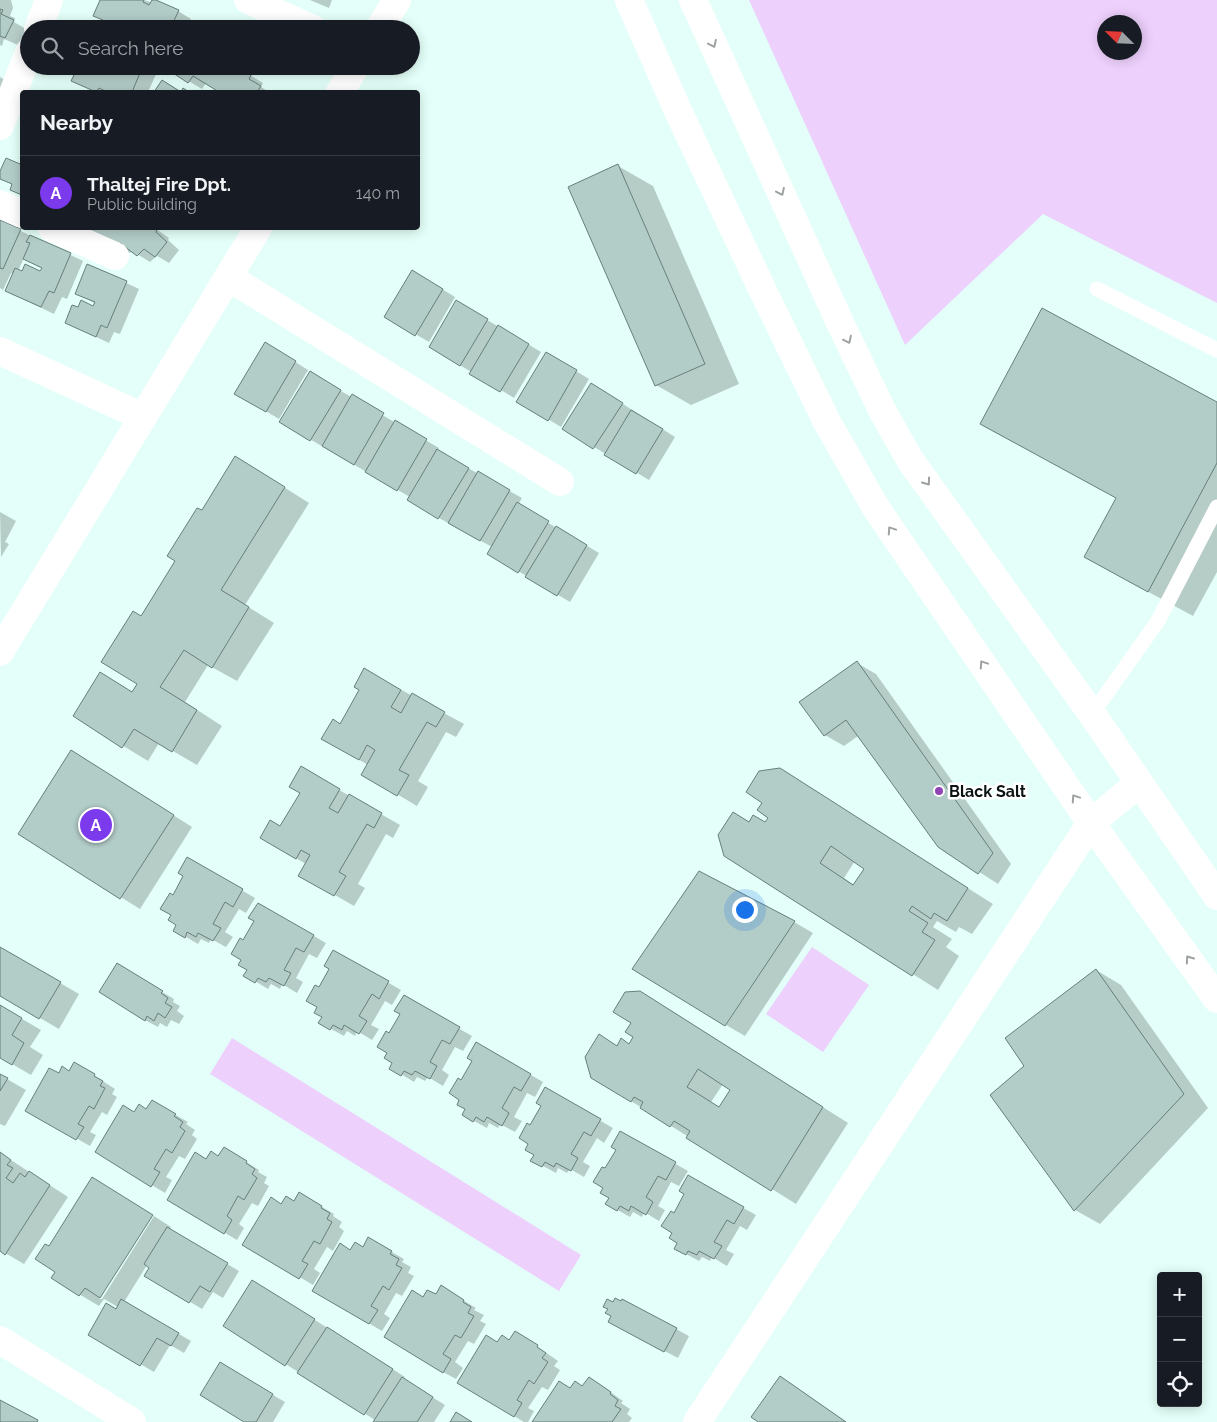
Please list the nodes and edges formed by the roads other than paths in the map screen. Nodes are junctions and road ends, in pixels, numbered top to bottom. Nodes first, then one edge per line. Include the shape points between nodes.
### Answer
1 (49, 0) edge
2 (248, 0) edge
3 (397, 0) edge
4 (629, 0) edge
5 (693, 0) edge
6 (41, 20) edge
7 (293, 20) edge
8 (385, 20) edge
9 (20, 75) edge
10 (350, 75) edge
11 (341, 90) edge
12 (0, 126) edge
13 (0, 204) edge
14 (20, 213) edge
15 (56, 230) edge
16 (257, 230) edge
17 (115, 256) dead end
18 (228, 277) junction
19 (1097, 289) dead end
20 (1217, 350) edge
21 (0, 351) edge
22 (143, 417) junction
23 (560, 482) dead end
24 (1217, 507) edge
25 (0, 652) edge
26 (1092, 714) junction
27 (1139, 783) junction
28 (1091, 823) junction
29 (1217, 896) edge
30 (1217, 999) edge
31 (0, 1340) edge
32 (132, 1422) edge
33 (697, 1422) edge

1 - 6 street
2 - 7 street
3 - 8 street
28 -> 4 street via 876,508 827,422 683,122
5 -> 26 street via 883,412 910,460
9 - 12 street
10 - 11 street
13 - 14 street
15 - 17 street
16 - 18 street
18 - 22 street
18 - 23 street
19 - 20 lane
21 - 22 street
22 - 25 street
24 - 26 lane via 1158,621
26 - 27 street
27 - 28 street
27 - 29 street
30 -> 28 street
28 - 33 street
31 - 32 street

